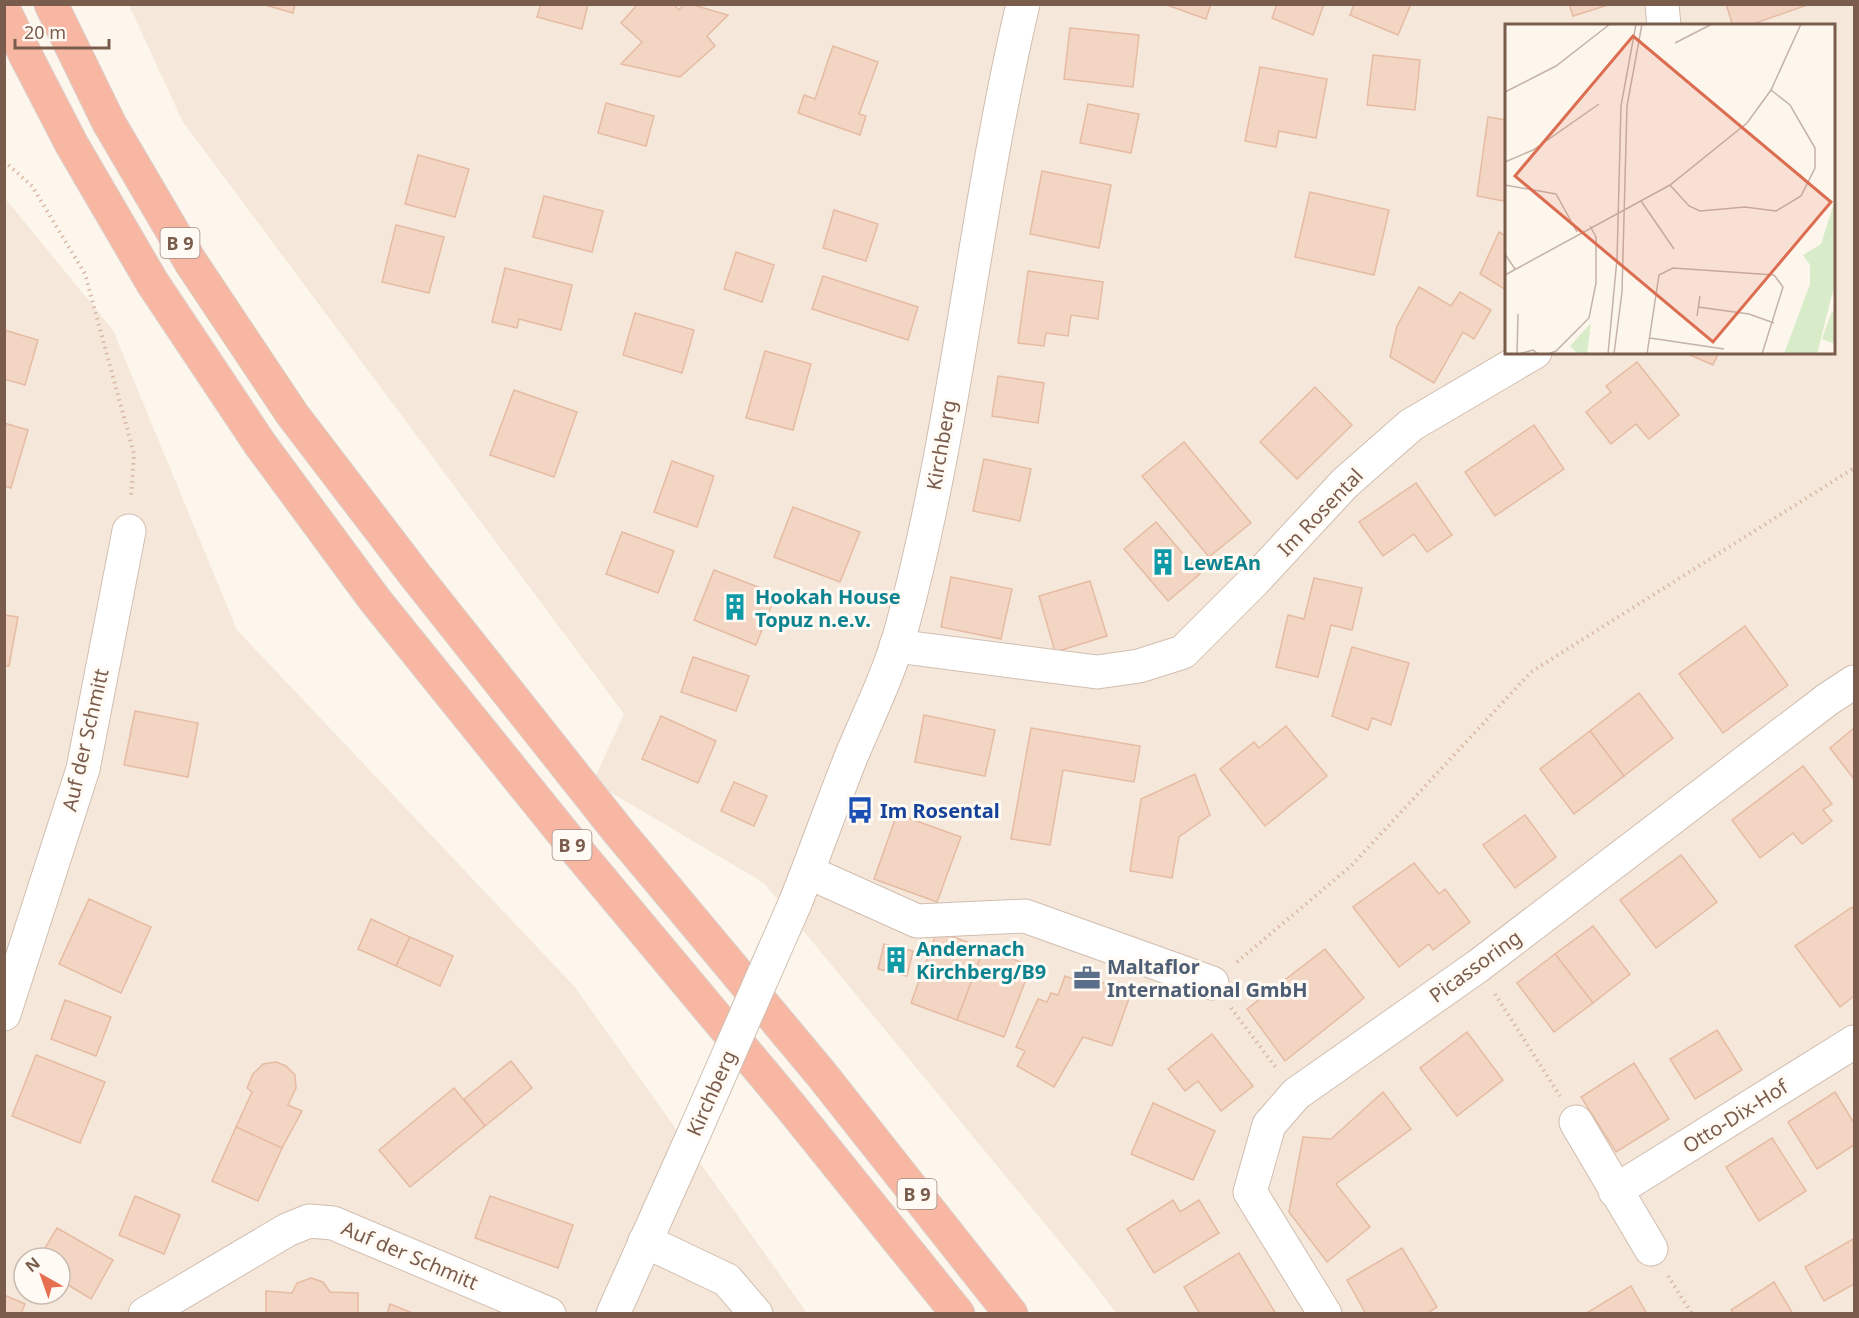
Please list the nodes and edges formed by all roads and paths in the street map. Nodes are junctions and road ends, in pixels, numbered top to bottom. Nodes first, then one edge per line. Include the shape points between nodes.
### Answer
1 (51, 4) edge
2 (1023, 4) edge
3 (1662, 4) edge
4 (4, 10) edge
5 (1664, 24) edge
6 (4, 161) edge
7 (1532, 354) edge
8 (1854, 468) edge
9 (129, 531) joint
10 (896, 646) junction
11 (1854, 682) edge
12 (802, 887) junction
13 (1478, 966) junction
14 (1212, 983) junction
15 (4, 1014) edge
16 (1854, 1042) edge
17 (1296, 1094) junction
18 (1576, 1122) joint
19 (1615, 1191) junction
20 (645, 1241) junction
21 (1651, 1249) joint
22 (145, 1314) edge
23 (549, 1314) edge
24 (613, 1314) edge
25 (756, 1314) edge
26 (958, 1314) edge
27 (1011, 1314) edge
28 (1325, 1314) edge
29 (1692, 1314) edge

1 - 27 highway, B 9 via 109,123 190,261 292,414 618,832 822,1075
2 - 10 street, Kirchberg via 987,182 924,539
3 - 5 street
4 - 26 highway, B 9, bridge via 72,145 152,282 260,444 362,582 572,844
6 - 9 path via 32,186 85,274 134,454
7 - 10 street, Im Rosental via 1412,425 1345,483 1183,652 1139,666 1097,672
8 - 14 path via 1532,672 1351,866
9 - 15 street, Auf der Schmitt via 83,769
10 - 12 street, Kirchberg
11 - 13 street, Picassoring
12 - 14 street via 917,921 1025,916
12 - 20 street, Kirchberg, bridge
13 - 17 street, Picassoring
13 - 18 path
14 - 17 path
16 - 19 street, Otto-Dix-Hof
17 - 28 street, Picassoring via 1269,1125 1250,1192
18 - 19 street
19 - 21 street
20 - 24 street, Kirchberg
20 - 25 street via 727,1280
21 - 29 path
22 - 23 street, Auf der Schmitt via 287,1230 309,1221 333,1222

